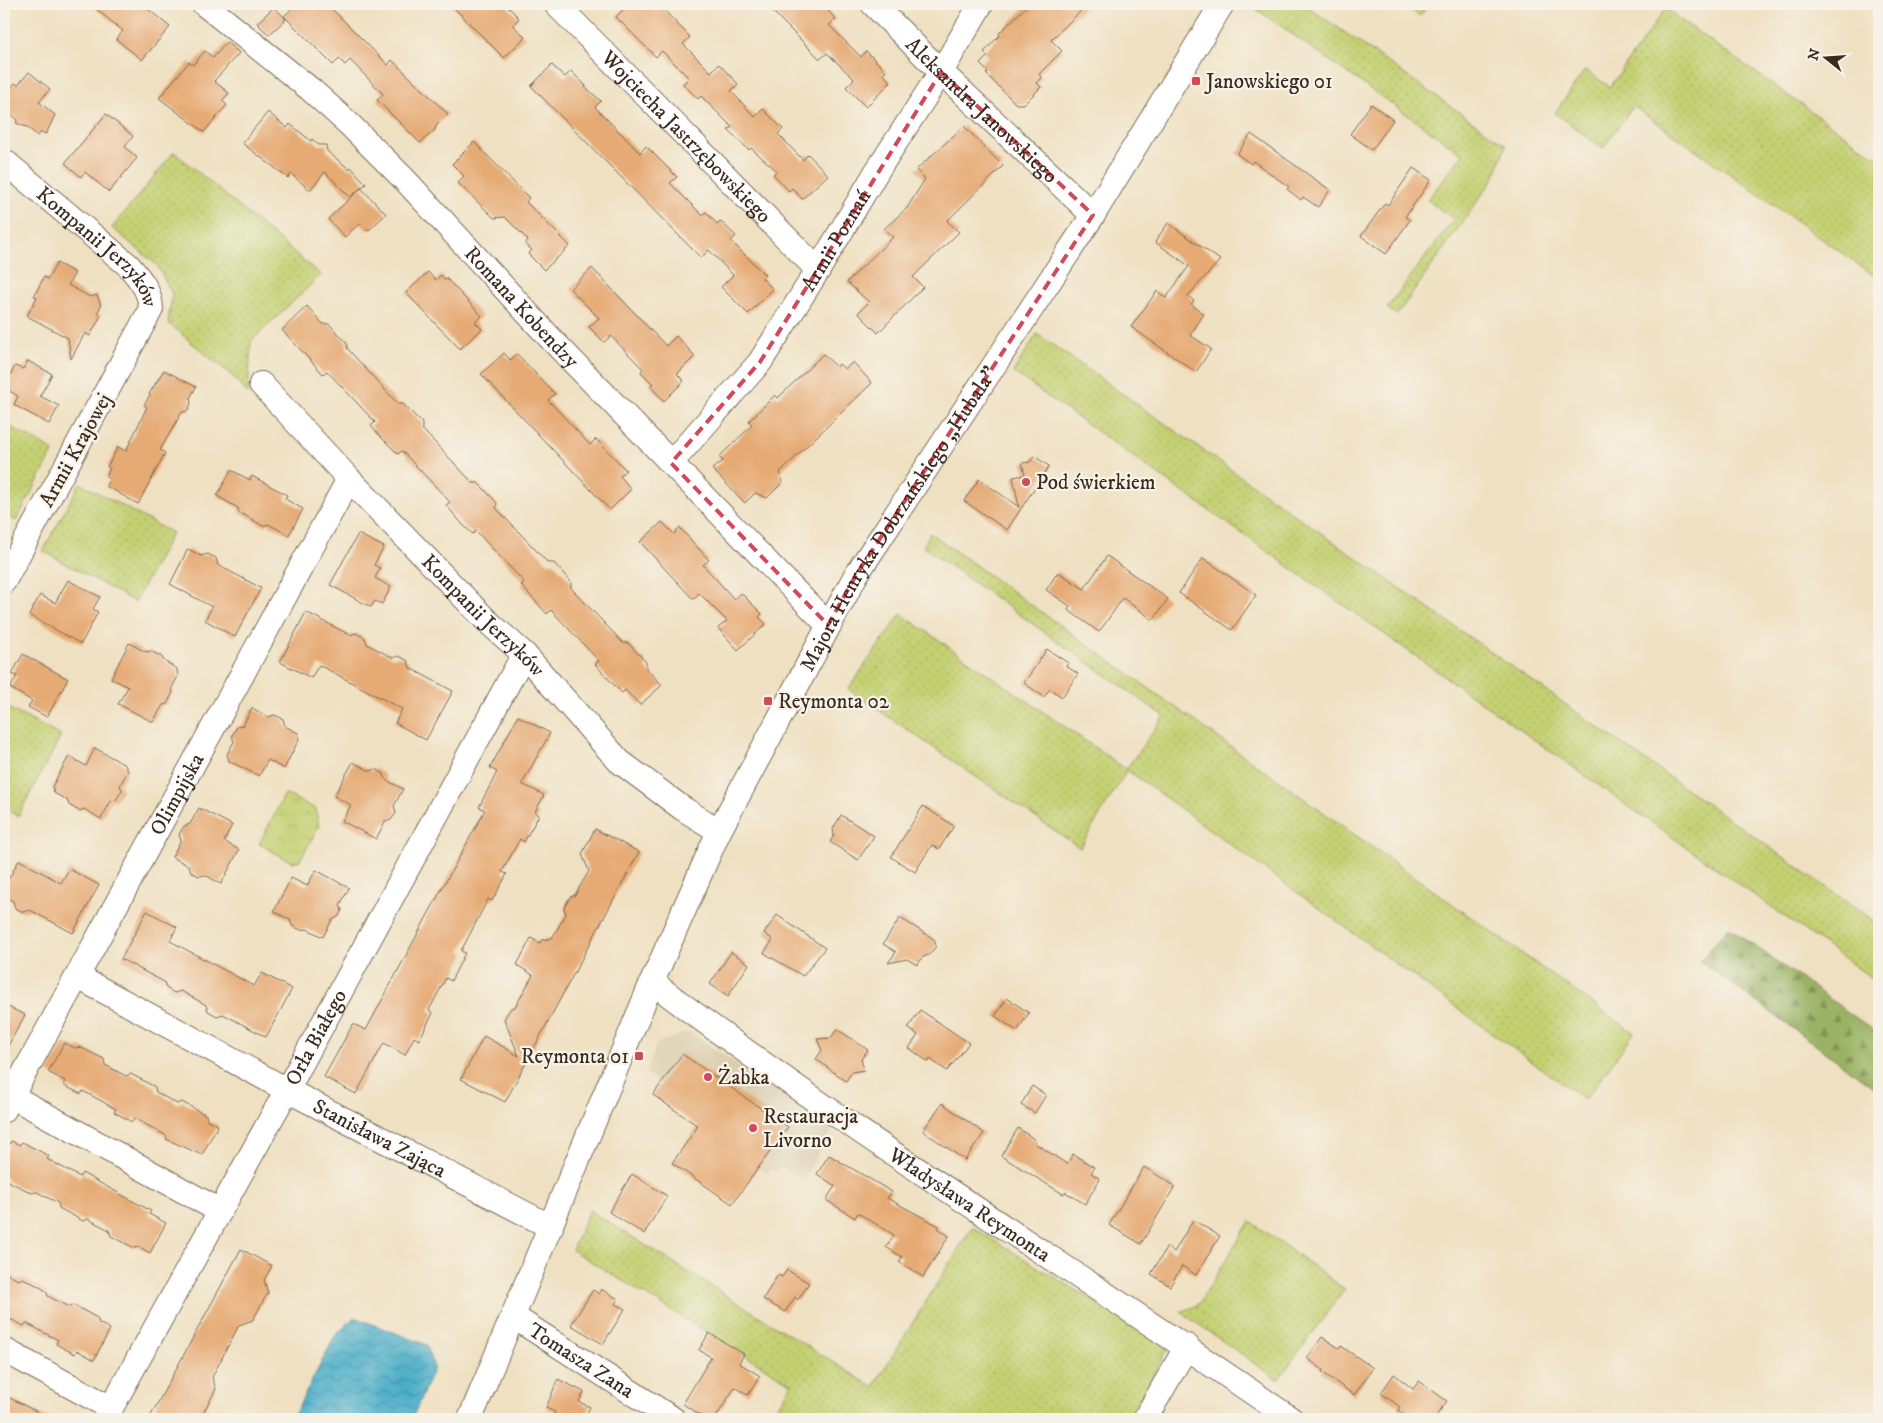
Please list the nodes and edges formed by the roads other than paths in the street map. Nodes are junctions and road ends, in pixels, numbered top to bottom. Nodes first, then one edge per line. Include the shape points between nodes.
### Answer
1 (204, 4) edge
2 (556, 4) edge
3 (873, 4) edge
4 (981, 4) edge
5 (1222, 4) edge
6 (941, 72) junction
7 (4, 161) edge
8 (1093, 215) junction
9 (818, 270) junction
10 (146, 320) joint
11 (261, 384) dead end
12 (671, 463) junction
13 (349, 479) junction
14 (4, 581) edge
15 (828, 625) junction
16 (524, 654) junction
17 (719, 831) junction
18 (78, 977) junction
19 (652, 982) junction
20 (287, 1090) junction
21 (6, 1099) edge
22 (220, 1211) junction
23 (551, 1227) junction
24 (514, 1317) junction
25 (1187, 1346) junction
26 (4, 1350) edge
27 (108, 1414) edge
28 (470, 1419) edge
29 (673, 1419) edge
30 (1145, 1419) edge
31 (1291, 1419) edge

1 - 12 street, Romana Kobendzy via 310,89 356,131
2 - 9 street, Wojciecha Jastrzębowskiego
3 - 6 street, Aleksandra Janowskiego
4 - 6 street, Armii Poznań
5 - 8 street, Majora Henryka Dobrzańskiego „Hubala”
6 - 8 street, Aleksandra Janowskiego
6 - 9 street, Armii Poznań
7 - 10 street, Kompanii Jerzyków via 128,265 145,285 150,298 151,309
8 - 15 street, Majora Henryka Dobrzańskiego „Hubala” via 856,575
9 - 12 street, Armii Poznań via 760,362
10 - 14 street, Armii Krajowej
11 - 13 street, Kompanii Jerzyków
12 - 15 street, Romana Kobendzy
13 - 16 street, Kompanii Jerzyków via 487,621
13 - 18 street, Olimpijska
15 - 17 street, Majora Henryka Dobrzańskiego „Hubala”
16 - 17 street, Kompanii Jerzyków via 619,761
16 - 20 street, Orła Białego
17 - 19 street, Majora Henryka Dobrzańskiego „Hubala”
18 - 20 street, Stanisława Zająca
18 - 21 street, Olimpijska
19 - 23 street, Majora Henryka Dobrzańskiego „Hubala”
19 - 25 street, Władysława Reymonta via 922,1174
20 - 22 street, Orła Białego
20 - 23 street, Stanisława Zająca
21 - 22 street
22 - 27 street, Orła Białego
23 - 24 street, Majora Henryka Dobrzańskiego „Hubala”
24 - 28 street, Majora Henryka Dobrzańskiego „Hubala”
24 - 29 street, Tomasza Zana
25 - 30 street
25 - 31 street, Władysława Reymonta
26 - 27 street

